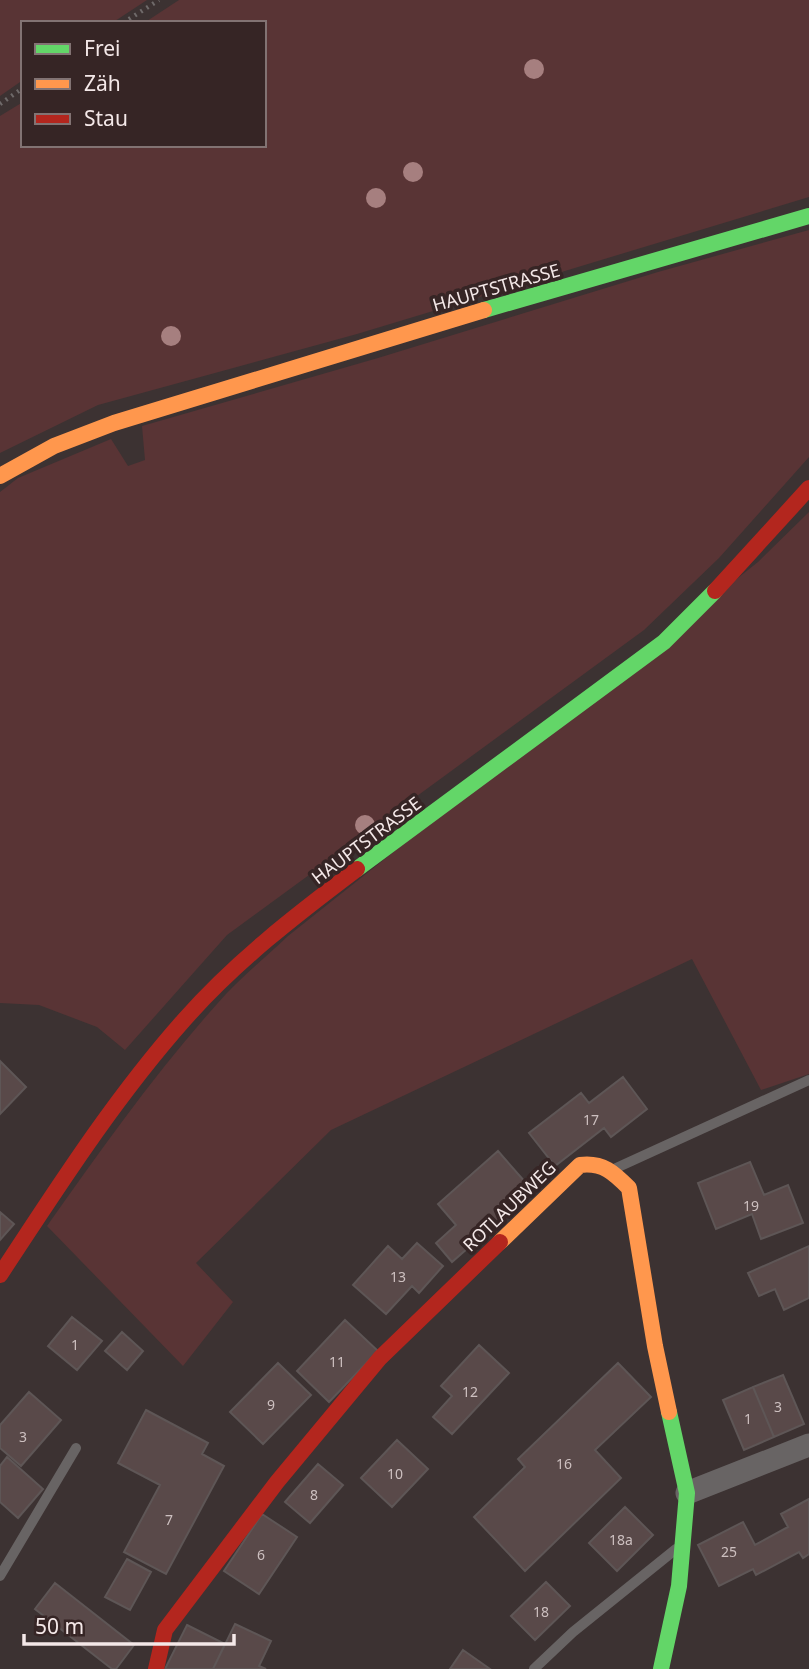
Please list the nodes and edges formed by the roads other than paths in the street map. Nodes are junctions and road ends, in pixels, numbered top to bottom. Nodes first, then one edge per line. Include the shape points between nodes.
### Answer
1 (809, 216) edge
2 (0, 476) edge
3 (809, 488) edge
4 (809, 1080) edge
5 (611, 1170) junction
6 (0, 1275) edge
7 (809, 1445) edge
8 (76, 1448) dead end
9 (687, 1493) junction
10 (683, 1544) junction
11 (0, 1576) edge
12 (156, 1669) edge
13 (534, 1669) edge
14 (661, 1669) edge

1 - 2 street, HAUPTSTRASSE via 352,348 70,439
3 - 6 street, HAUPTSTRASSE via 664,642 254,950 185,1018 106,1116
4 - 5 lane
5 - 9 street via 629,1188 655,1346
5 - 12 street, ROTLAUBWEG via 595,1162 580,1165 380,1358 277,1482 165,1630
7 - 9 street
8 - 11 lane
9 - 10 street
10 - 13 lane
10 - 14 street

